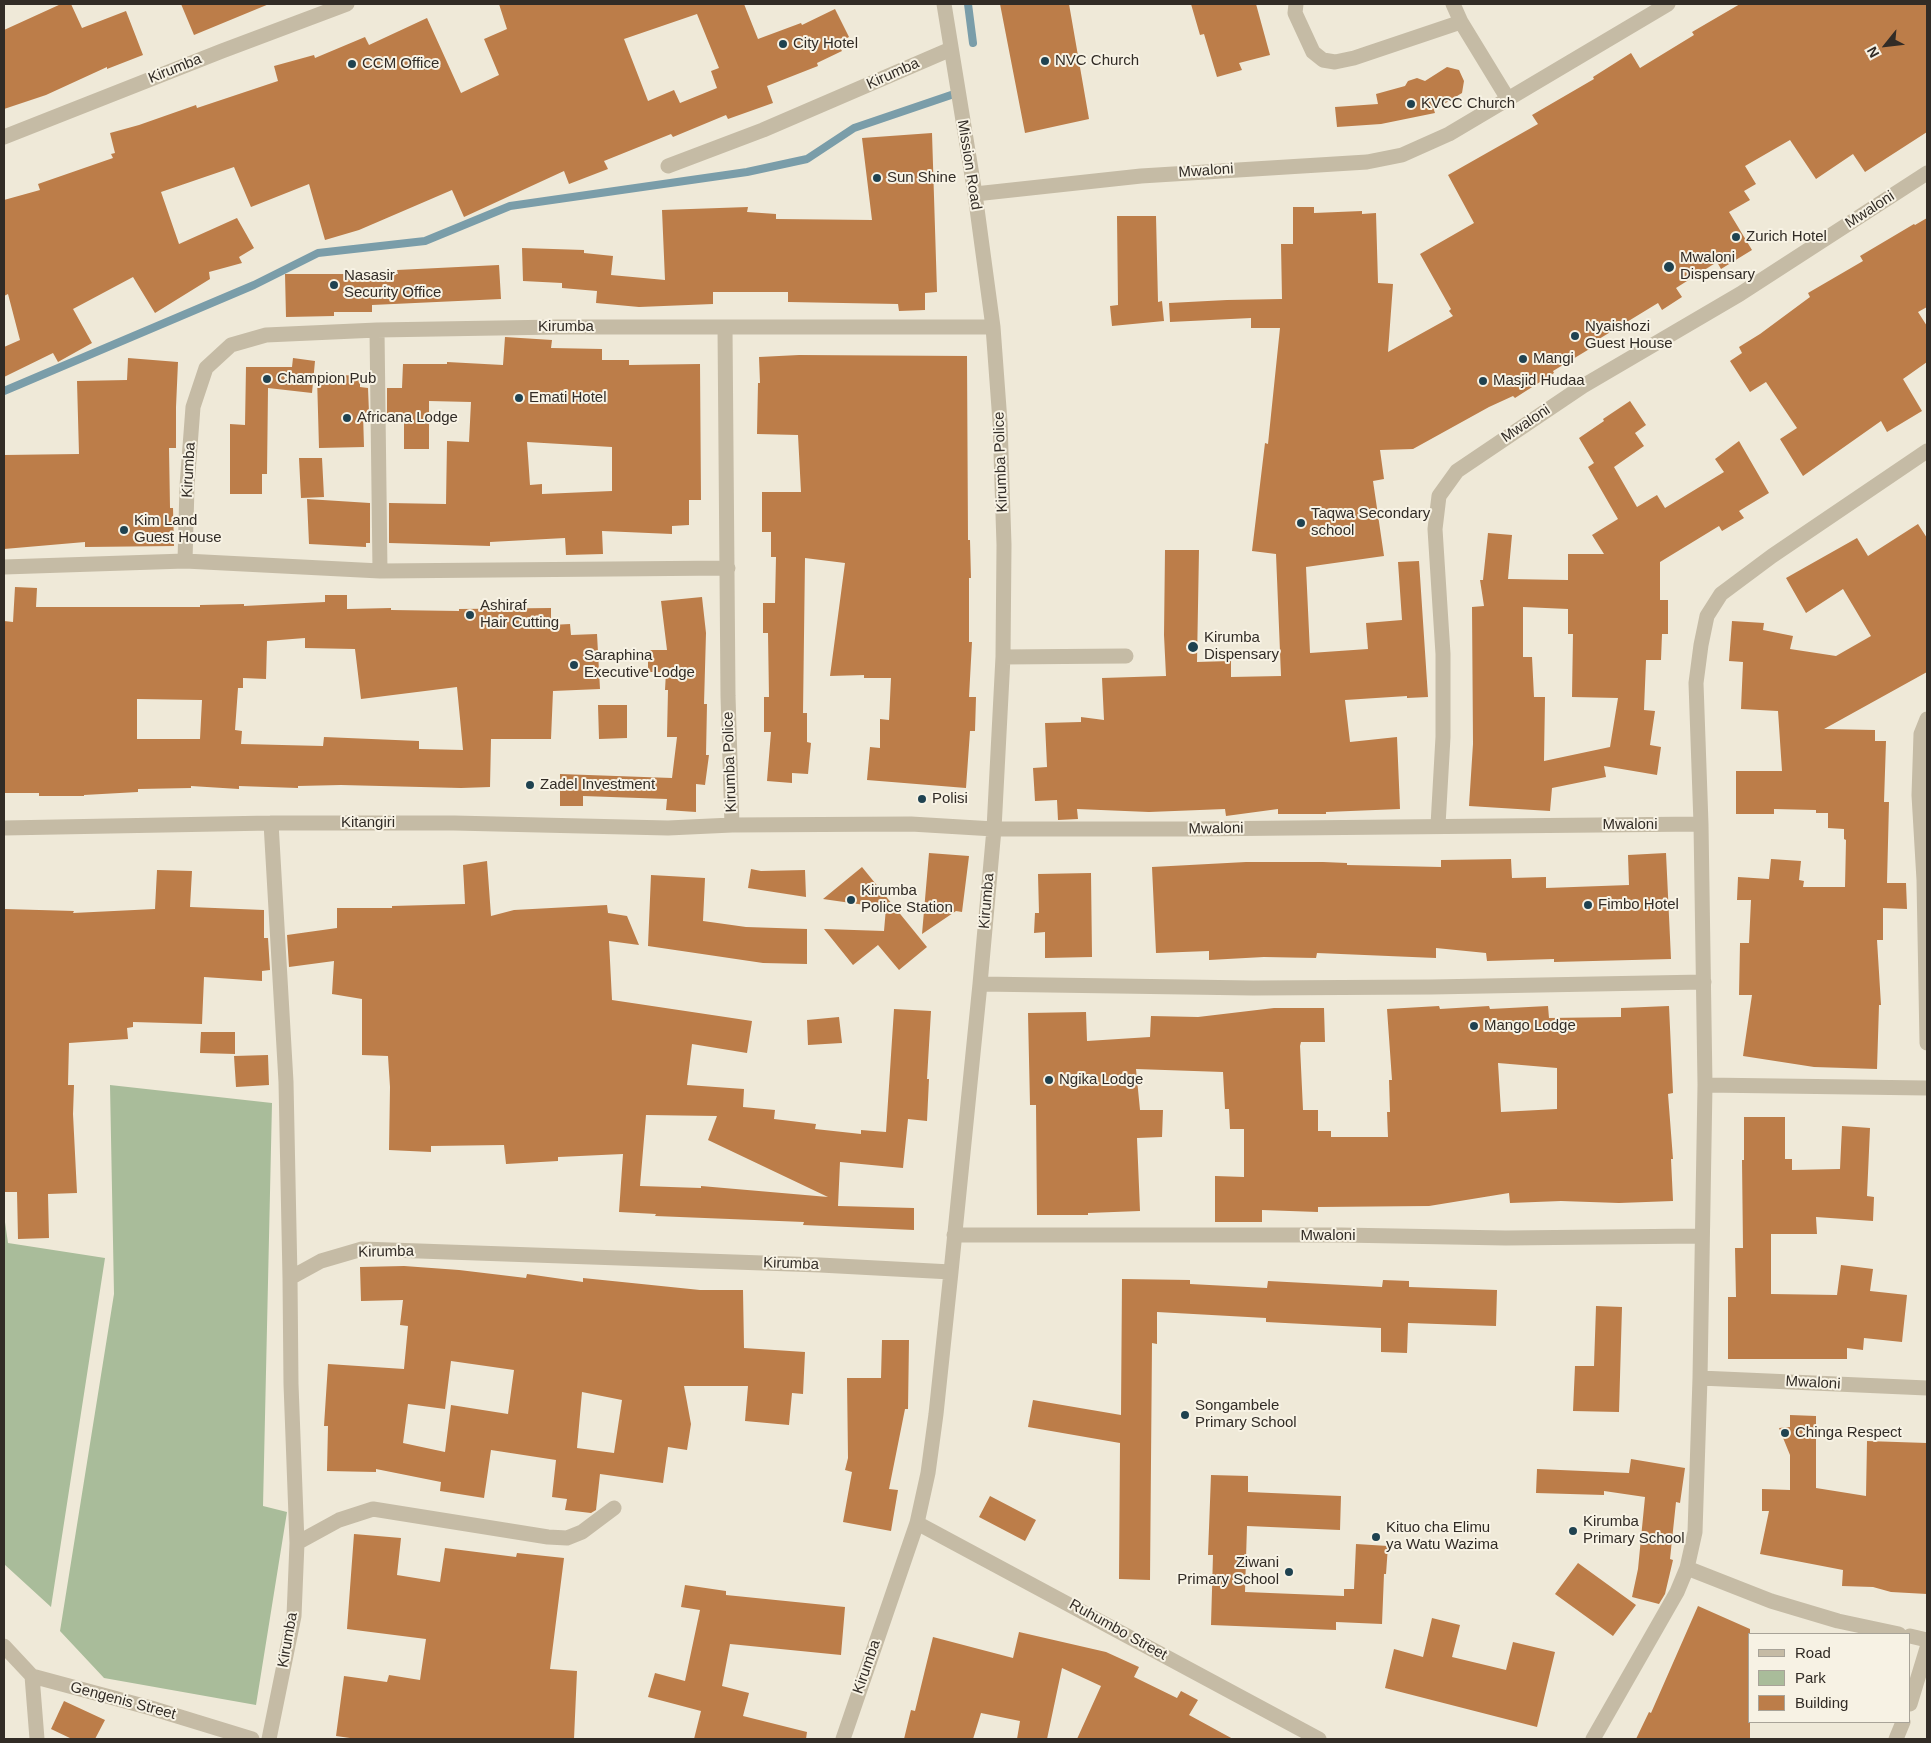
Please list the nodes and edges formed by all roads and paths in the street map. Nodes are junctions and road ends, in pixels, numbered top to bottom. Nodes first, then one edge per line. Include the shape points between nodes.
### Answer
1 (347, 4) edge
2 (944, 4) edge
3 (1296, 4) edge
4 (1453, 4) edge
5 (1668, 4) edge
6 (1461, 22) junction
7 (951, 49) junction
8 (1508, 100) junction
9 (4, 137) edge
10 (668, 166) dead end
11 (1927, 172) edge
12 (975, 194) junction
13 (725, 326) junction
14 (993, 327) junction
15 (377, 330) junction
16 (1927, 451) edge
17 (185, 561) junction
18 (4, 567) edge
19 (728, 568) junction
20 (380, 571) junction
21 (1126, 656) dead end
22 (1003, 657) junction
23 (1927, 719) edge
24 (270, 823) junction
25 (1701, 824) junction
26 (732, 825) junction
27 (1438, 826) junction
28 (4, 828) edge
29 (994, 829) junction
30 (1704, 982) junction
31 (980, 984) junction
32 (1927, 1043) edge
33 (1704, 1085) junction
34 (1927, 1088) edge
35 (954, 1235) junction
36 (1702, 1236) junction
37 (951, 1272) junction
38 (290, 1278) junction
39 (1700, 1378) junction
40 (1927, 1388) edge
41 (614, 1508) dead end
42 (917, 1523) junction
43 (298, 1543) junction
44 (1687, 1568) junction
45 (1895, 1633) edge
46 (1911, 1636) edge
47 (1927, 1640) edge
48 (4, 1646) edge
49 (1927, 1648) edge
50 (32, 1676) junction
51 (1911, 1701) edge
52 (1903, 1723) edge
53 (37, 1739) edge
54 (252, 1739) edge
55 (269, 1739) edge
56 (843, 1739) edge
57 (1318, 1739) edge
58 (1593, 1739) edge
59 (1896, 1739) edge

1 - 9 street, Kirumba
2 - 7 street, Mission Road
3 - 6 street via 1295,13 1313,52 1323,60 1335,62
4 - 6 street
5 - 8 street, Mwaloni
6 - 8 street
7 - 10 street, Kirumba via 763,130
7 - 12 street, Mission Road
8 - 12 street, Mwaloni via 1441,138 1402,155 1367,162 1141,176
11 - 27 street, Mwaloni via 1740,294 1583,386 1457,471 1439,496 1435,529 1443,654
12 - 14 street, Mission Road
13 - 14 street, Kirumba
13 - 15 street, Kirumba
13 - 19 street, Kirumba Police
14 - 22 street, Kirumba Police via 1002,478
15 - 17 street, Kirumba via 266,334 231,345 206,368 193,407
15 - 20 street
16 - 25 street via 1728,588 1707,616 1696,683
17 - 18 street
17 - 20 street
19 - 20 street
19 - 26 street, Kirumba Police
21 - 22 street
22 - 29 street, Kirumba Police
23 - 32 street via 1922,734 1919,795
24 - 26 street, Kitangiri via 668,828
24 - 28 street, Kitangiri
24 - 38 street via 286,1082
25 - 27 street, Mwaloni
25 - 30 street
26 - 29 street, Kirumba Police via 911,824
27 - 29 street, Mwaloni
29 - 31 street, Kirumba
30 - 31 street via 1253,988
30 - 33 street
31 - 35 street, Kirumba
33 - 34 street
33 - 36 street
35 - 36 street, Mwaloni
35 - 37 street, Kirumba
36 - 39 street
37 - 38 street, Kirumba via 820,1264 362,1249 321,1261
37 - 42 street, Kirumba via 936,1414
38 - 43 street, Kirumba
39 - 40 street, Mwaloni
39 - 44 street via 1695,1532
41 - 43 street via 582,1532 567,1538 373,1509 339,1520
42 - 56 street, Kirumba
42 - 57 street, Ruhumbo Street
43 - 55 street, Kirumba via 294,1616
44 - 45 street via 1770,1601 1838,1621
44 - 58 street via 1667,1612
46 - 47 street
48 - 50 street
49 - 51 street
50 - 53 street
50 - 54 street, Gengenis Street
52 - 59 street

